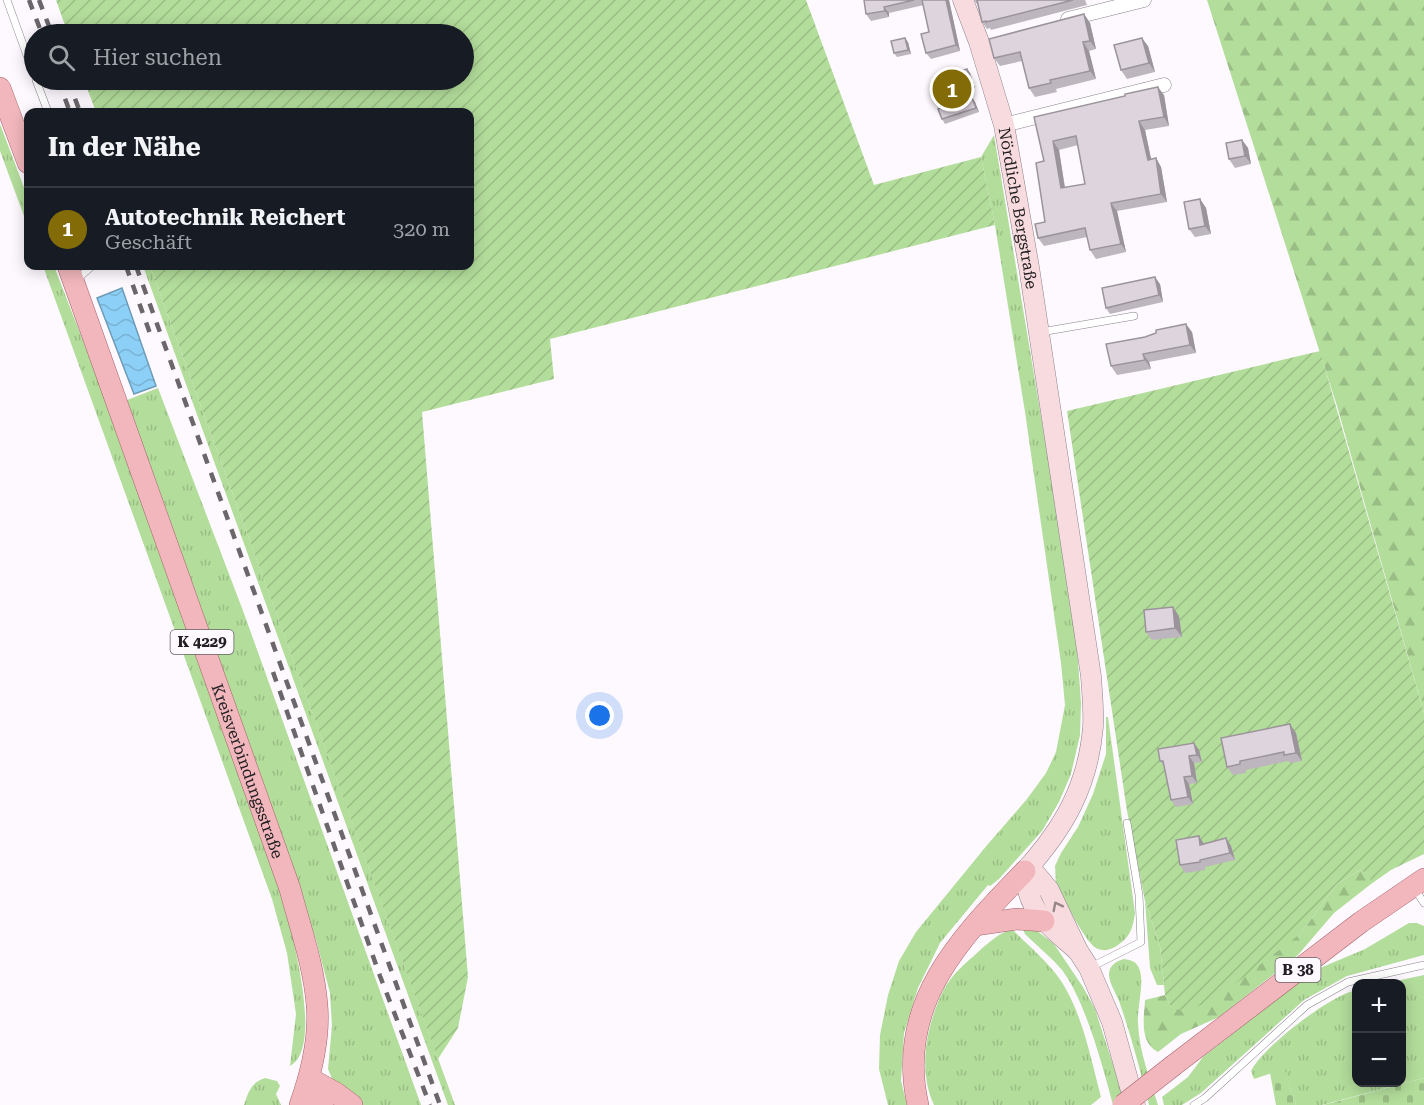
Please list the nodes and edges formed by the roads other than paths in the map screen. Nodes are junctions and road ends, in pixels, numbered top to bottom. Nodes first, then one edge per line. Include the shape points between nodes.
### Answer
1 (7, 0) edge
2 (963, 0) edge
3 (1144, 0) edge
4 (1056, 22) edge
5 (24, 47) edge
6 (1164, 85) dead end
7 (40, 90) edge
8 (1, 91) edge
9 (46, 108) edge
10 (1004, 125) junction
11 (24, 152) edge
12 (71, 274) edge
13 (1134, 316) dead end
14 (1039, 332) junction
15 (1127, 823) dead end
16 (1027, 868) junction
17 (1420, 889) edge
18 (1044, 921) junction
19 (975, 925) junction
20 (1078, 951) junction
21 (1424, 965) edge
22 (1089, 968) junction
23 (309, 1078) junction
24 (919, 1103) edge
25 (287, 1105) edge
26 (300, 1105) edge
27 (323, 1105) edge
28 (351, 1105) edge
29 (1122, 1105) edge
30 (1135, 1105) edge
31 (1194, 1105) edge

1 - 5 lane
2 - 10 main road, Nördliche Bergstraße via 984,40
3 - 4 street
6 - 10 street
7 - 9 lane
8 - 11 main road
10 - 14 main road, Nördliche Bergstraße
12 - 23 main road, Kreisverbindungsstraße / K 4229 via 290,889 310,961 317,1006
13 - 14 lane
14 - 16 main road, Nördliche Bergstraße via 1091,676 1093,725 1080,791 1065,820
15 - 22 lane via 1139,895 1141,942
16 - 18 main road via 1029,900
16 - 19 main road
20 -> 16 main road via 1049,890
17 - 29 main road, B 38, bridge via 1361,922
18 - 19 main road via 1017,919
18 - 20 main road
19 - 24 main road via 930,990 916,1028 913,1062
20 - 22 main road
21 - 31 lane via 1348,982 1307,1005
22 - 30 main road via 1112,1022
23 - 25 main road
23 - 26 main road, K 4229
23 - 27 main road via 314,1096
23 - 28 main road

